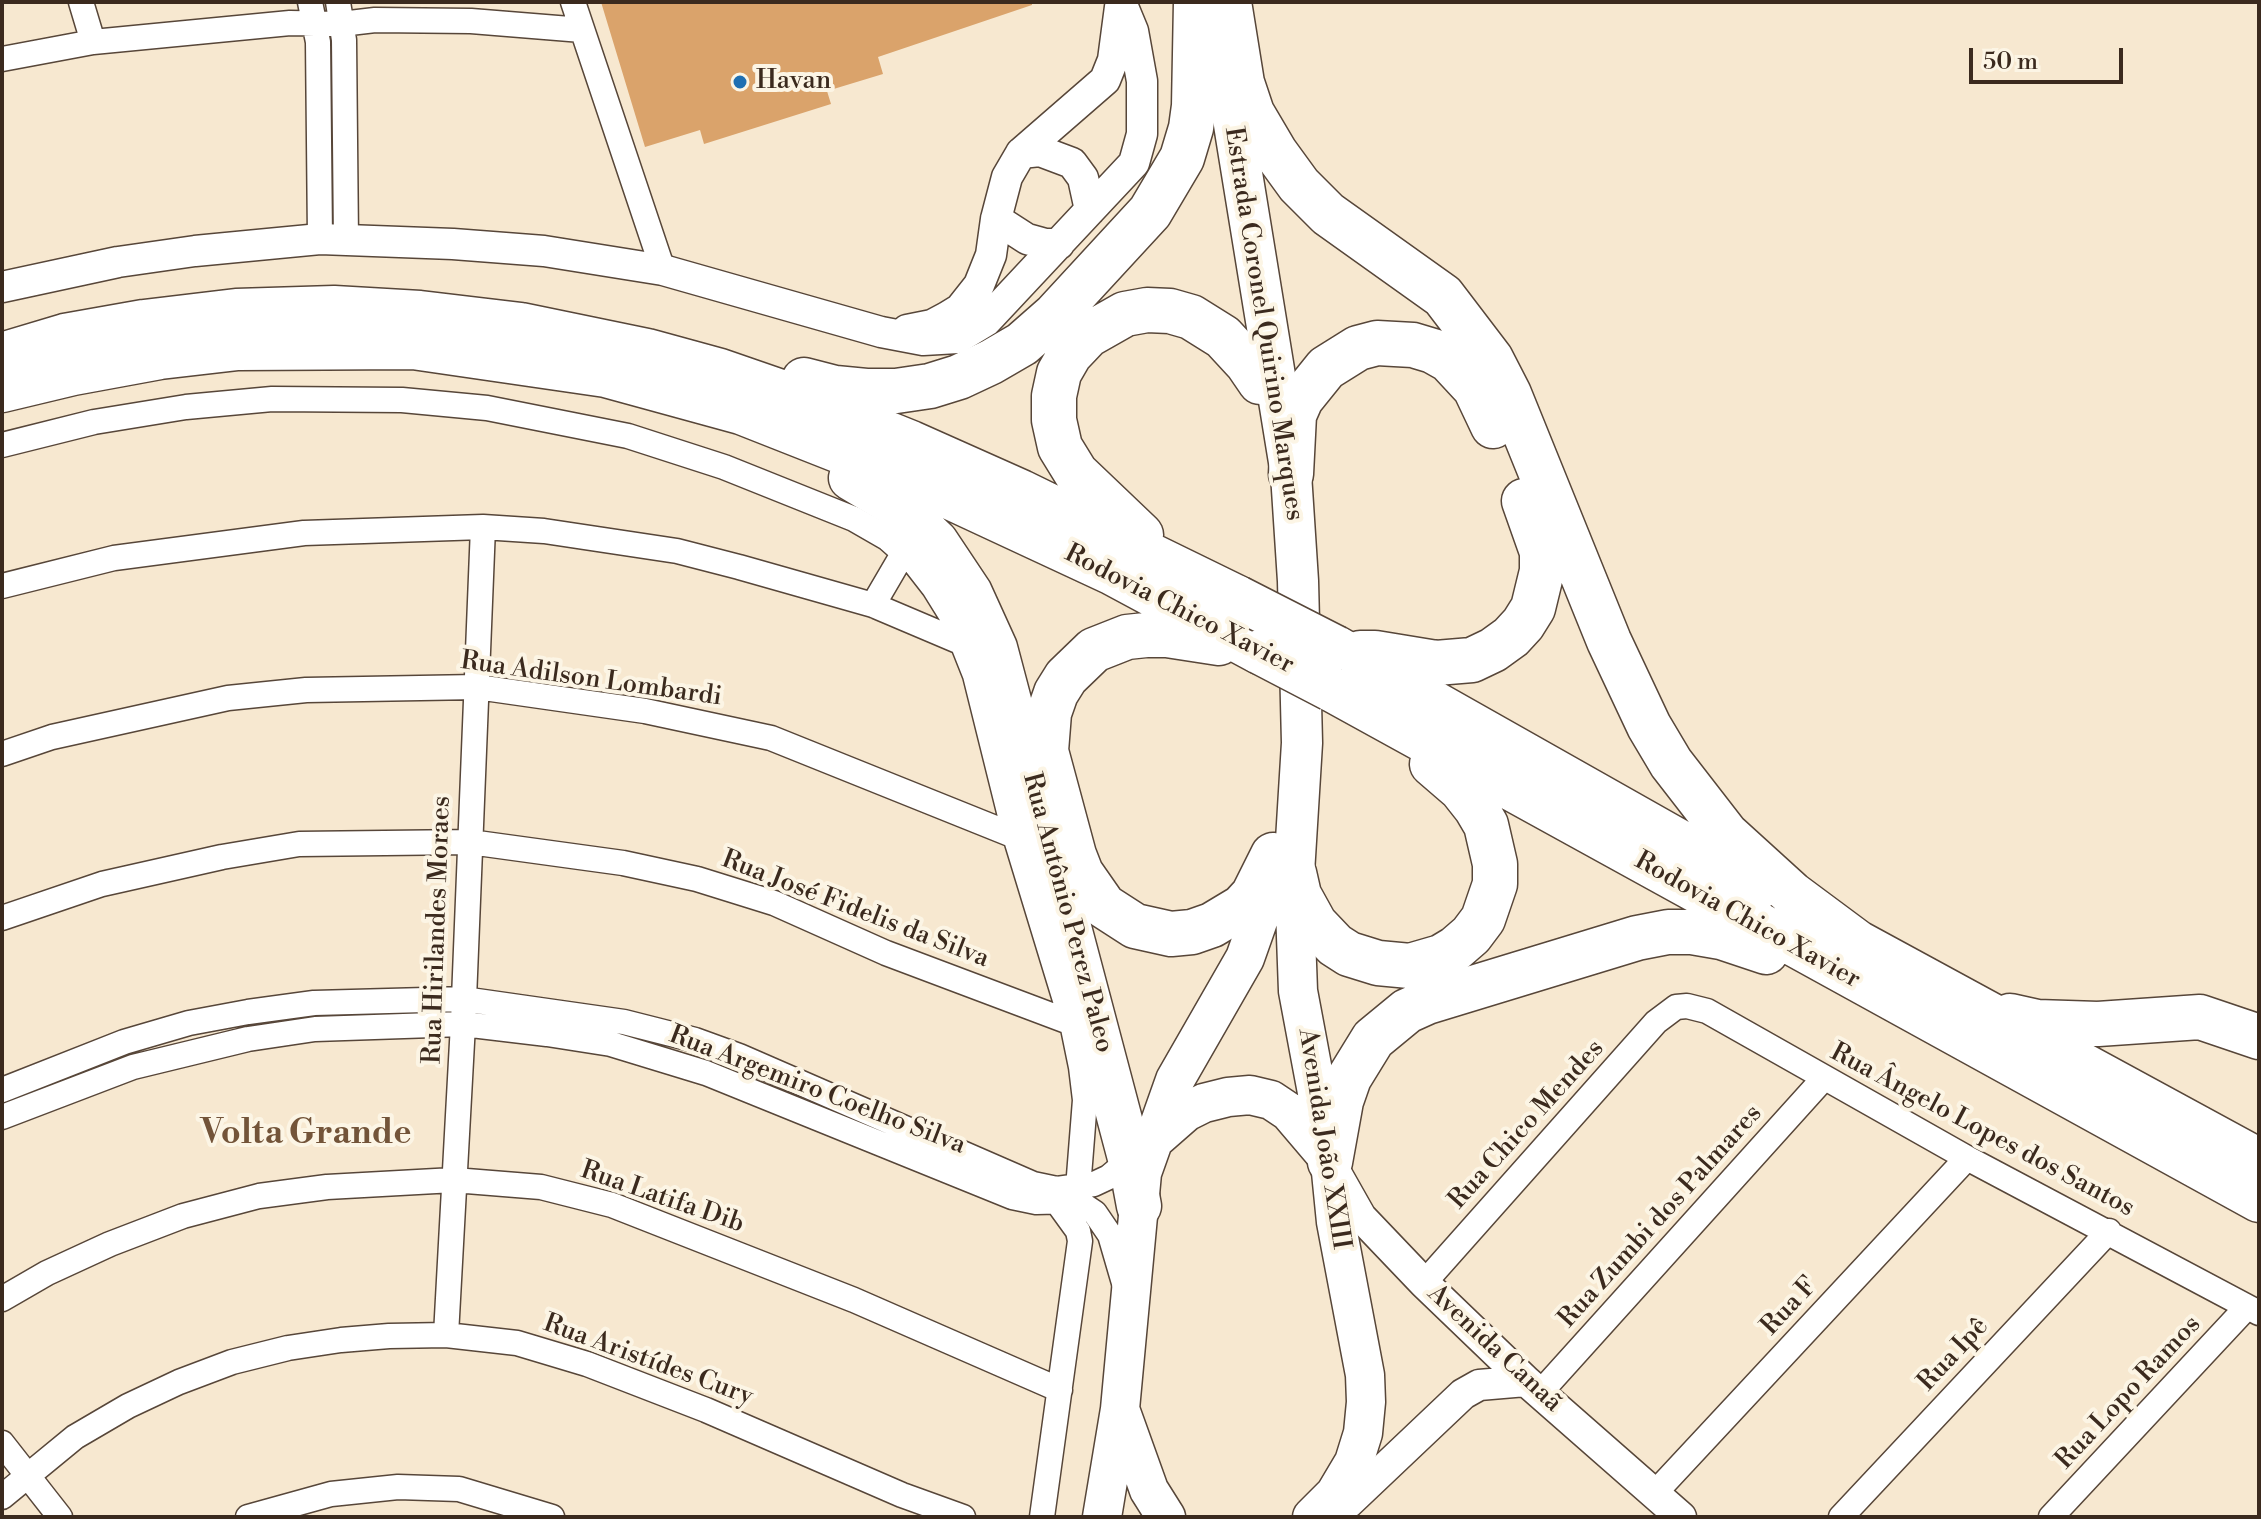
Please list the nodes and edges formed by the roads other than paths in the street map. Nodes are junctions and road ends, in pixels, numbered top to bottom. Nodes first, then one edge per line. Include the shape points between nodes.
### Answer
1 (81, 2) edge
2 (573, 2) edge
3 (1121, 2) edge
4 (1199, 2) edge
5 (1215, 2) edge
6 (1229, 2) edge
7 (313, 13) edge
8 (339, 13) edge
9 (582, 30) junction
10 (93, 42) junction
11 (2, 59) edge
12 (1021, 153) junction
13 (1090, 210) junction
14 (996, 219) junction
15 (333, 240) junction
16 (1059, 244) junction
17 (663, 270) junction
18 (2, 287) edge
19 (881, 332) junction
20 (647, 351) junction
21 (2, 355) edge
22 (606, 375) junction
23 (1260, 382) junction
24 (2, 390) edge
25 (2, 445) edge
26 (1291, 474) junction
27 (483, 527) junction
28 (904, 552) junction
29 (1175, 567) junction
30 (2, 586) edge
31 (873, 605) junction
32 (965, 644) junction
33 (1256, 650) junction
34 (1344, 675) junction
35 (477, 687) junction
36 (1293, 740) junction
37 (2, 754) edge
38 (1015, 836) junction
39 (470, 842) junction
40 (1283, 864) junction
41 (2, 918) edge
42 (1862, 946) junction
43 (1874, 990) junction
44 (463, 999) junction
45 (1676, 1007) joint
46 (1975, 1009) junction
47 (1072, 1023) junction
48 (463, 1024) junction
49 (2259, 1037) edge
50 (1824, 1078) junction
51 (2, 1090) edge
52 (2, 1117) edge
53 (1141, 1150) junction
54 (1967, 1158) junction
55 (2259, 1161) edge
56 (1330, 1162) junction
57 (454, 1180) junction
58 (1068, 1195) junction
59 (2259, 1202) edge
60 (1139, 1206) joint
61 (2109, 1231) junction
62 (1424, 1283) junction
63 (2, 1299) edge
64 (1129, 1299) junction
65 (2253, 1310) edge
66 (446, 1335) junction
67 (1532, 1388) junction
68 (1060, 1390) junction
69 (1120, 1409) junction
70 (2, 1443) edge
71 (27, 1475) junction
72 (1654, 1494) junction
73 (2, 1497) edge
74 (60, 1517) edge
75 (248, 1517) edge
76 (552, 1517) edge
77 (963, 1517) edge
78 (1042, 1517) edge
79 (1102, 1517) edge
80 (1166, 1517) edge
81 (1312, 1517) edge
82 (1321, 1517) edge
83 (1681, 1517) edge
84 (1841, 1517) edge
85 (2051, 1517) edge

1 - 10 street
2 - 9 street
3 - 12 street via 1105,80
3 - 13 street via 1140,69 1142,134 1134,163
4 - 20 highway via 1194,106 1182,158 1150,212 1022,344 959,377 896,391 835,388 751,367
4 - 23 highway, Estrada Coronel Quirino Marques
5 - 26 highway, Estrada Coronel Quirino Marques
6 - 42 highway via 1252,113 1299,185 1328,214 1443,296 1491,359 1609,641 1671,763 1726,834 1792,894
7 - 8 street
7 - 10 street via 277,24
7 - 15 street
8 - 9 street via 375,20
8 - 15 street via 344,40
9 - 17 street
10 - 11 street
12 - 13 street via 1040,151 1072,163 1083,178
12 - 14 street via 1007,177
13 - 16 street
14 - 16 street via 1027,239
14 - 19 street via 987,270 960,309 916,330
15 - 17 street via 544,251
15 - 18 street via 195,251
16 - 19 street via 973,331 941,341
17 - 19 street
20 - 21 highway, Rodovia Chico Xavier via 521,325 334,308 236,311 144,322 65,336
20 - 29 highway, Rodovia Chico Xavier via 804,400 911,443
22 - 24 highway, Rodovia Chico Xavier via 413,347 238,348 160,357
22 - 33 highway, Rodovia Chico Xavier via 741,412 911,479 1113,573
22 - 53 highway via 736,422 875,491 918,522 950,562 995,648
23 - 29 highway via 1207,326 1170,311 1125,314 1088,335 1059,373 1054,420 1060,447 1076,473
23 - 36 highway, Estrada Coronel Quirino Marques
25 - 28 street, Rua Antônio Perez Paleo via 94,422 272,399 402,400 487,408 628,436 724,467 854,519
26 - 34 highway via 1294,415 1326,368 1358,348 1413,345 1449,360 1475,388 1538,534 1542,571 1533,608 1493,650 1472,660 1436,663 1375,653
26 - 36 highway, Estrada Coronel Quirino Marques via 1298,581
27 - 30 street via 242,539 114,558
27 - 31 street via 677,551
27 - 35 street, Rua Hirilandes Moraes
28 - 31 street
28 - 32 street, Rua Antônio Perez Paleo via 934,588
29 - 34 highway, Rodovia Chico Xavier, bridge via 1238,598
31 - 32 street
32 - 38 street, Rua Antônio Perez Paleo
33 - 34 highway, Rodovia Chico Xavier, bridge
33 - 40 highway via 1146,635 1094,650 1056,693 1046,751 1081,873 1104,906 1135,926 1171,934 1212,925 1242,907
34 - 40 highway via 1476,808 1493,845 1491,902 1471,935 1456,948 1426,963 1392,966 1335,945 1315,924
34 - 42 highway, Rodovia Chico Xavier
34 - 43 highway, Rodovia Chico Xavier
35 - 37 street, Rua Adilson Lombardi via 306,690 228,698 66,734
35 - 38 street, Rua Adilson Lombardi via 645,711 771,738
35 - 39 street, Rua Hirilandes Moraes
36 - 40 highway
38 - 47 street, Rua Antônio Perez Paleo
39 - 41 street, Rua José Fidelis da Silva via 299,844 237,854 102,884
39 - 44 street, Rua Hirilandes Moraes
39 - 47 street, Rua José Fidelis da Silva via 697,879 774,903 886,953
40 - 53 main road via 1245,958
40 - 56 main road, Avenida João XXIII via 1298,991
42 - 46 highway, Rodovia Chico Xavier
43 - 56 highway via 1750,946 1692,932 1637,938 1427,1002 1390,1023 1361,1057 1341,1101
43 - 59 highway, Rodovia Chico Xavier
44 - 48 street, Rua Hirilandes Moraes
44 - 51 street, Rua Argemiro Coelho Silva via 314,1003 189,1023 82,1056
44 - 58 street, Rua Argemiro Coelho Silva via 624,1022 695,1040
45 - 50 street, Rua Ângelo Lopes dos Santos via 1707,1011
45 - 62 street, Rua Chico Mendes via 1656,1022
46 - 49 highway via 2052,1023 2200,1017
46 - 55 highway, Rodovia Chico Xavier
47 - 58 street, Rua Antônio Perez Paleo via 1085,1100
48 - 52 street, Rua Argemiro Coelho Silva via 315,1029 248,1039 133,1067
48 - 57 street, Rua Hirilandes Moraes
48 - 58 street, Rua Argemiro Coelho Silva via 611,1044 706,1073 1012,1197 1036,1202
50 - 54 street, Rua Ângelo Lopes dos Santos
50 - 67 street, Rua Zumbi dos Palmares
53 - 56 main road via 1186,1112 1204,1103 1250,1095 1289,1112
53 - 58 street via 1109,1177
53 - 60 highway
54 - 61 street, Rua Ângelo Lopes dos Santos
54 - 72 street, Rua F
56 - 62 street, Avenida Canaã via 1361,1217
56 - 81 main road, Avenida João XXIII via 1366,1402 1354,1462 1335,1494
57 - 63 street, Rua Latifa Dib via 259,1196 183,1216 110,1244
57 - 66 street, Rua Hirilandes Moraes
57 - 68 street, Rua Latifa Dib via 541,1187 612,1205 854,1300
58 - 64 street, Rua Argemiro Coelho Silva via 1095,1213 1110,1235
58 - 68 street via 1080,1241
60 - 64 main road
61 - 65 street, Rua Ângelo Lopes dos Santos
61 - 84 street, Rua Ipê
62 - 67 street, Avenida Canaã
64 - 69 main road
65 - 85 street, Rua Lopo Ramos
66 - 71 street, Rua Aristídes Cury via 341,1340 232,1362 128,1406 75,1437
66 - 77 street, Rua Aristídes Cury via 517,1343 587,1364
67 - 72 street, Avenida Canaã
67 - 82 street via 1479,1385 1463,1394 1348,1503
68 - 78 street
69 - 79 main road
69 - 80 main road via 1149,1490
70 - 71 street
71 - 73 street, Rua Aristídes Cury
71 - 74 street
72 - 83 street, Avenida Canaã
75 - 76 street via 331,1494 398,1487 459,1489

